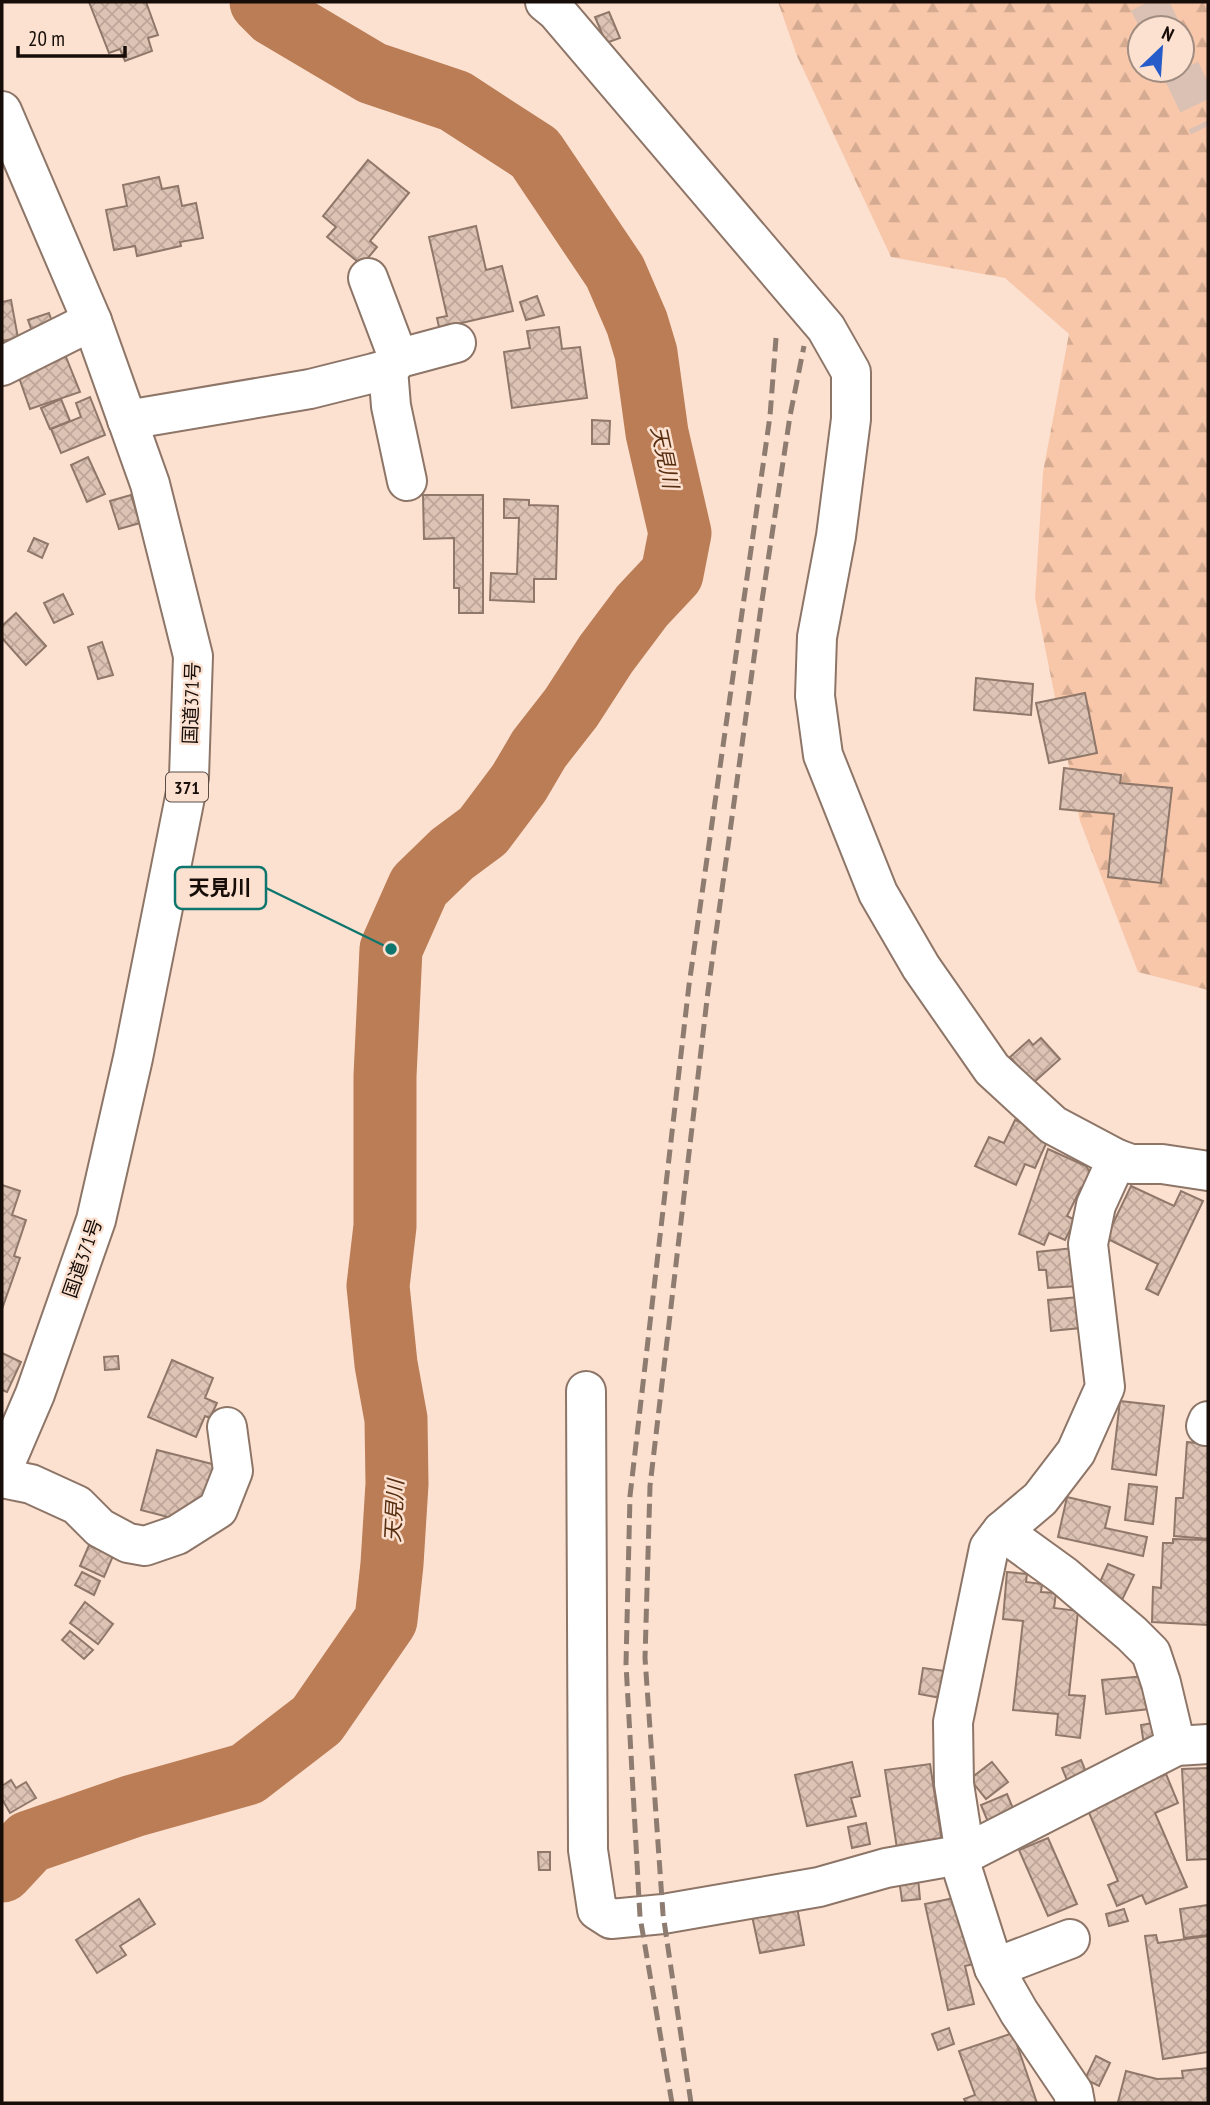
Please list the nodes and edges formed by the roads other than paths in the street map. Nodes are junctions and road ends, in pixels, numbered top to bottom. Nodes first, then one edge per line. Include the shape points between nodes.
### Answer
1 (545, 2) edge
2 (2, 111) edge
3 (368, 278) dead end
4 (92, 321) junction
5 (457, 343) dead end
6 (394, 363) junction
7 (2, 366) edge
8 (127, 420) junction
9 (407, 481) dead end
10 (1117, 1159) junction
11 (1208, 1171) edge
12 (586, 1391) dead end
13 (227, 1427) dead end
14 (2, 1471) edge
15 (2, 1478) edge
16 (1002, 1531) junction
17 (1192, 1745) edge
18 (965, 1854) junction
19 (1070, 1939) dead end
20 (994, 1968) junction
21 (1075, 2103) edge

1 - 10 main road via 826,328 851,372 836,536 817,637 814,695 823,755 878,892 927,976 992,1069 1052,1125
2 - 4 main road, 国道371号 / 371
3 - 6 main road via 396,352
4 - 7 main road
4 - 8 main road, 国道371号 / 371
5 - 6 main road
6 - 8 main road via 310,389
6 - 9 main road via 391,406
8 - 14 main road, 国道371号 / 371 via 150,484 193,656 189,777 96,1220 35,1394
10 - 11 main road
10 - 16 main road via 1096,1205 1088,1244 1105,1387 1076,1452 1040,1499
12 - 18 main road via 588,1850 597,1910 611,1920 663,1914 819,1887 886,1868
13 - 15 main road via 233,1471 218,1509 177,1535 145,1546 128,1543 100,1528 77,1505 31,1484
16 - 17 main road via 1064,1576 1150,1653
16 - 18 main road via 989,1548 953,1722 954,1784
17 - 18 main road
18 - 20 main road via 962,1868
19 - 20 main road
20 - 21 main road via 1073,2092

